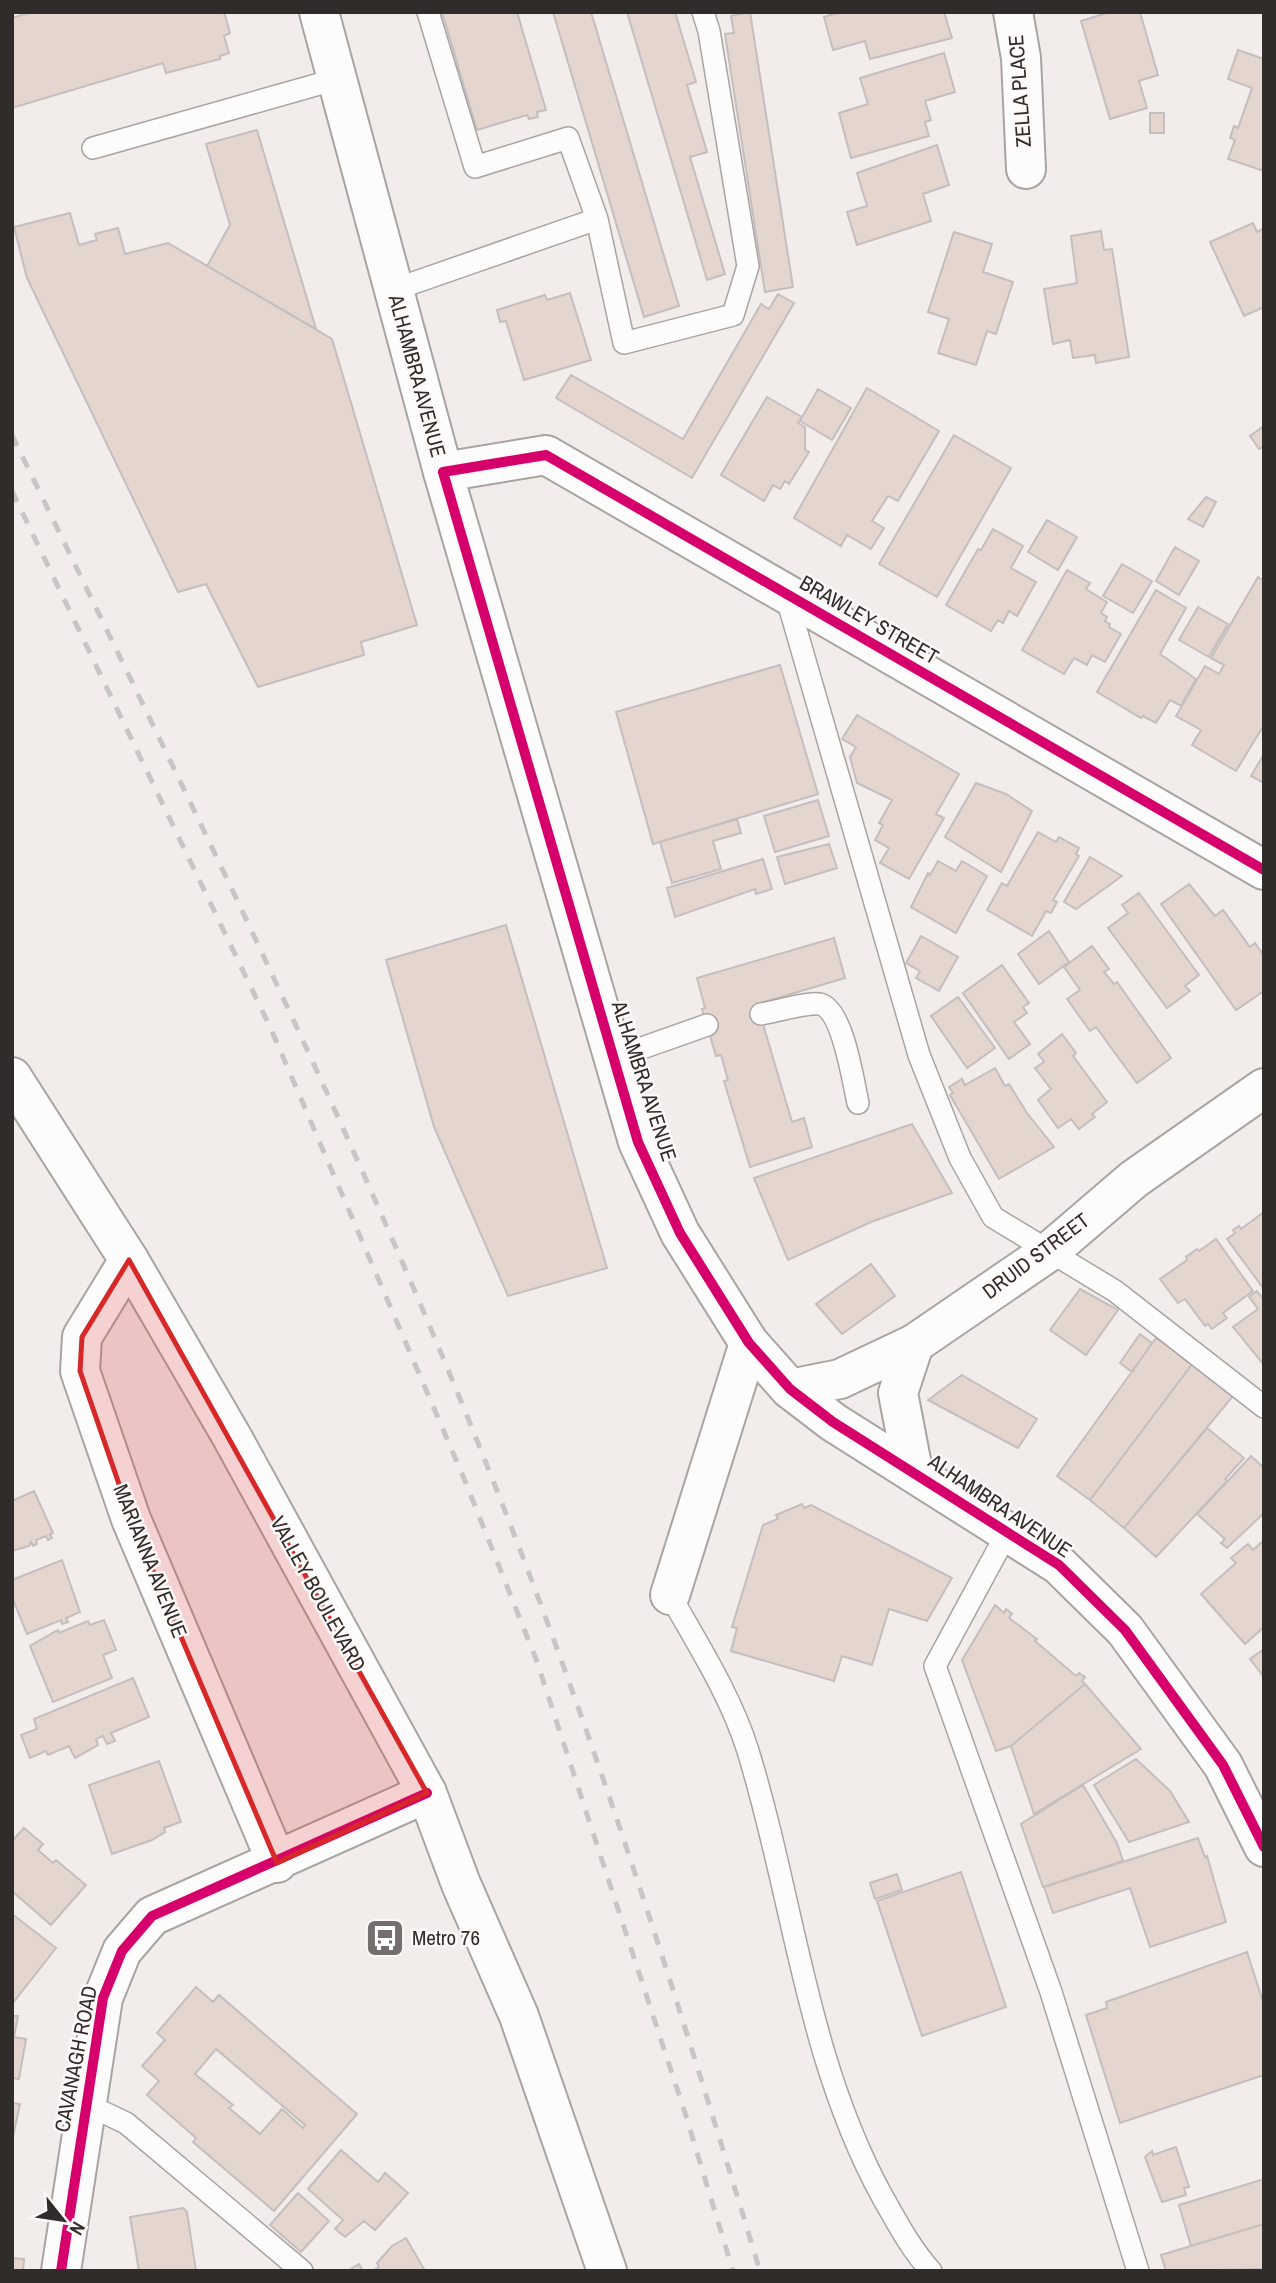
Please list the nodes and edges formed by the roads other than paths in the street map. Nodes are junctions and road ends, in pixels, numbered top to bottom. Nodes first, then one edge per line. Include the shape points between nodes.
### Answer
1 (319, 12) edge
2 (428, 12) edge
3 (703, 12) edge
4 (1013, 12) edge
5 (337, 79) junction
6 (93, 148) dead end
7 (1026, 169) dead end
8 (597, 219) junction
9 (393, 290) junction
10 (443, 472) junction
11 (786, 595) junction
12 (1264, 870) edge
13 (761, 1014) dead end
14 (707, 1025) dead end
15 (614, 1058) junction
16 (12, 1077) edge
17 (1264, 1088) edge
18 (858, 1103) dead end
19 (1050, 1251) junction
20 (129, 1260) junction
21 (749, 1343) junction
22 (914, 1344) junction
23 (790, 1389) junction
24 (1264, 1407) edge
25 (913, 1471) junction
26 (1007, 1533) junction
27 (670, 1595) joint
28 (428, 1793) junction
29 (1264, 1847) edge
30 (277, 1863) junction
31 (86, 2104) junction
32 (61, 2271) edge
33 (302, 2271) edge
34 (607, 2271) edge
35 (931, 2271) edge
36 (1138, 2271) edge

1 - 5 main road, ALHAMBRA AVENUE
2 - 8 lane via 475,167 568,138
3 - 8 lane via 748,266 733,315 624,343
4 - 7 main road, ZELLA PLACE via 1021,58
5 - 6 lane
5 - 9 main road, ALHAMBRA AVENUE
8 - 9 lane
9 - 10 main road, ALHAMBRA AVENUE
10 - 11 main road, BRAWLEY STREET via 546,455
10 - 15 main road, ALHAMBRA AVENUE
11 - 12 main road, BRAWLEY STREET
11 - 19 lane via 919,1055 960,1158 993,1217
13 - 18 lane via 819,1004 831,1011 839,1025
14 - 15 lane
15 - 21 main road, ALHAMBRA AVENUE via 638,1142 680,1233
16 - 20 main road, VALLEY BOULEVARD
17 - 19 main road, DRUID STREET via 1134,1179
19 - 22 main road, DRUID STREET
19 - 24 lane via 1115,1291
20 - 28 main road, VALLEY BOULEVARD
20 - 30 main road, MARIANNA AVENUE via 82,1338 80,1371 131,1519
21 - 23 main road, ALHAMBRA AVENUE
21 - 27 main road
22 - 23 main road, DRUID STREET via 840,1379
22 - 25 main road via 898,1393
23 - 25 main road, ALHAMBRA AVENUE via 833,1422
25 - 26 main road, ALHAMBRA AVENUE
26 - 29 main road, ALHAMBRA AVENUE via 1059,1566 1125,1630 1223,1765
26 - 36 lane via 935,1666 1051,1992
27 - 35 lane via 718,1680 747,1749 831,2082 866,2166 913,2251
28 - 30 main road, CAVANAGH ROAD
28 - 34 main road, VALLEY BOULEVARD via 461,1884 519,2016
30 - 31 main road, CAVANAGH ROAD via 152,1916 122,1951 103,1998
31 - 32 main road, CAVANAGH ROAD
31 - 33 lane via 126,2123

